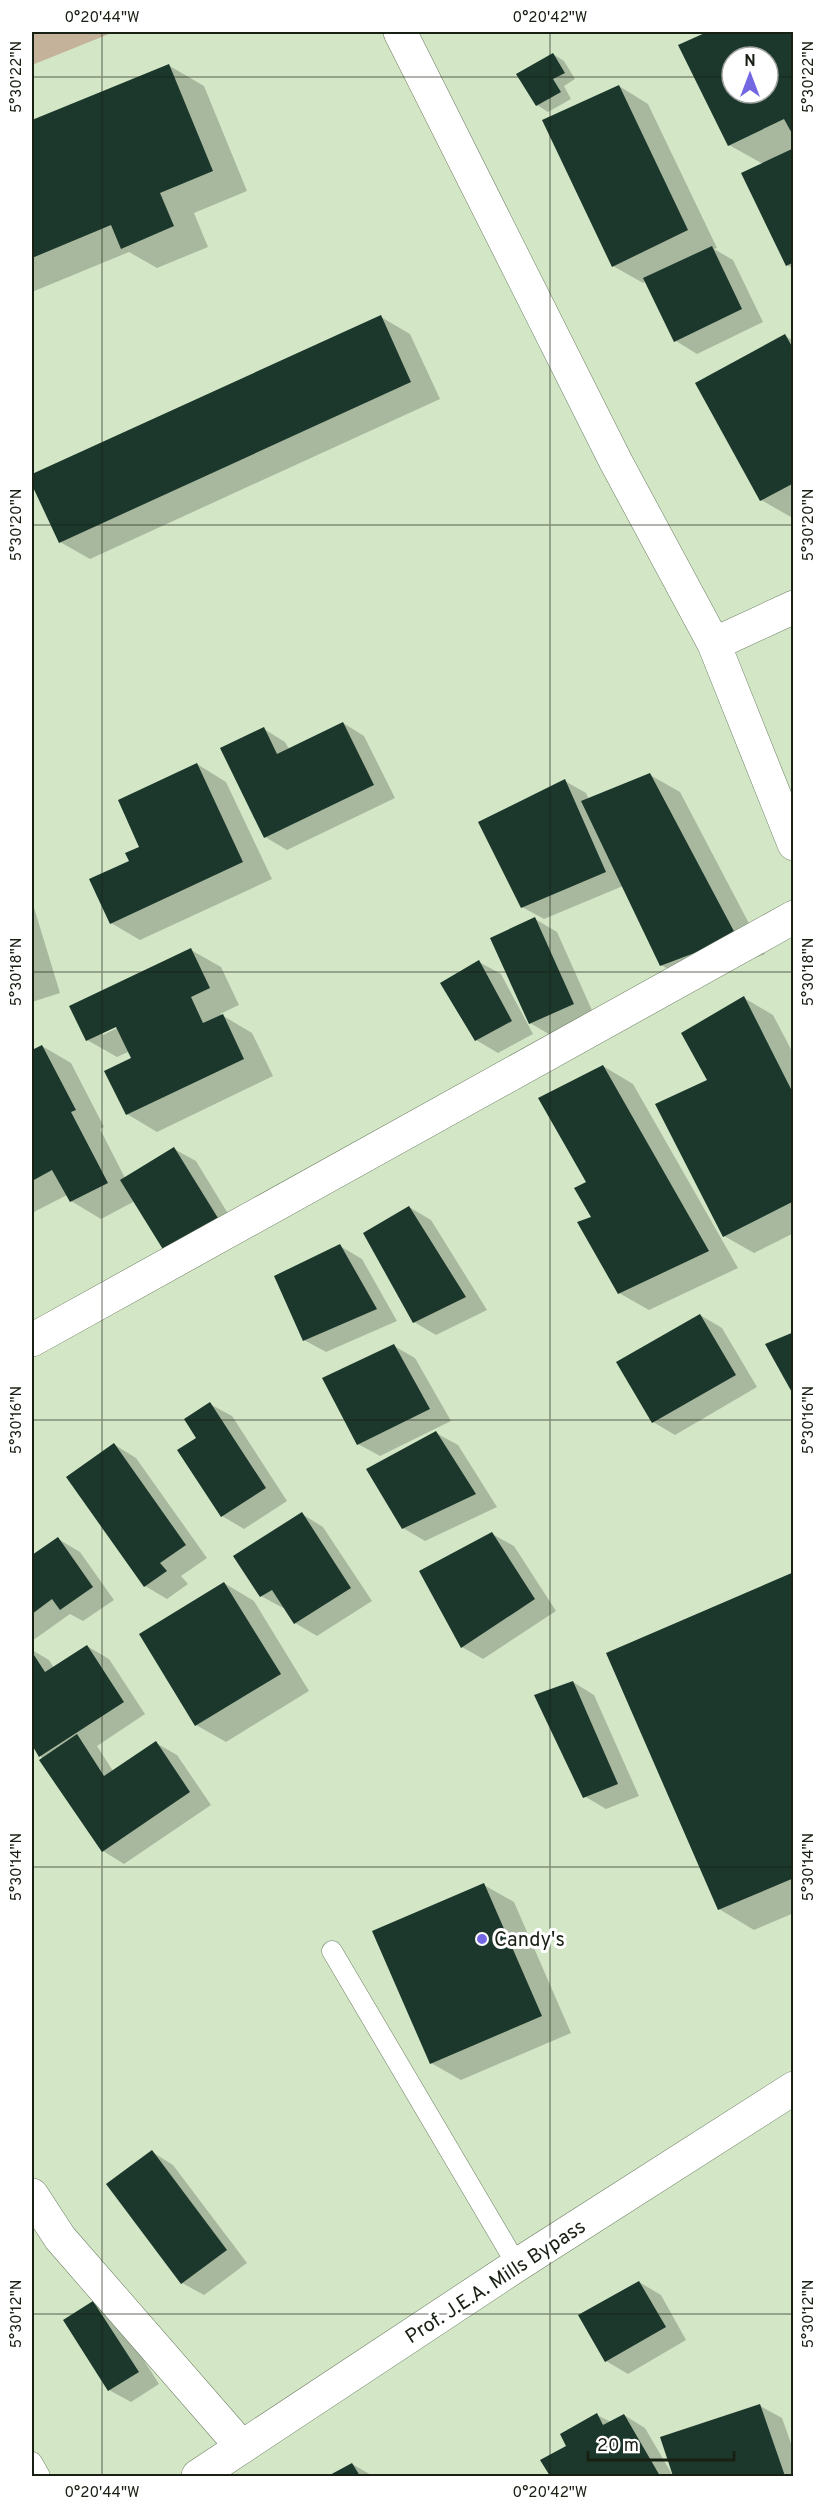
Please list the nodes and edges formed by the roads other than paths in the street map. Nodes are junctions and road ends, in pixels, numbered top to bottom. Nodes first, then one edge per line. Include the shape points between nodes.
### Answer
1 (400, 32) edge
2 (794, 607) edge
3 (714, 644) junction
4 (794, 844) edge
5 (794, 917) edge
6 (32, 1340) edge
7 (332, 1951) dead end
8 (794, 2088) edge
9 (32, 2195) edge
10 (517, 2265) junction
11 (242, 2447) junction
12 (32, 2462) edge
13 (40, 2476) edge
14 (198, 2476) edge

1 - 3 street via 616,462
2 - 3 street
3 - 4 street
5 - 6 street
7 - 10 lane
8 - 10 street, Prof. J.E.A. Mills Bypass
9 - 11 street via 60,2238
10 - 11 street, Prof. J.E.A. Mills Bypass
11 - 14 street, Prof. J.E.A. Mills Bypass
12 - 13 lane

